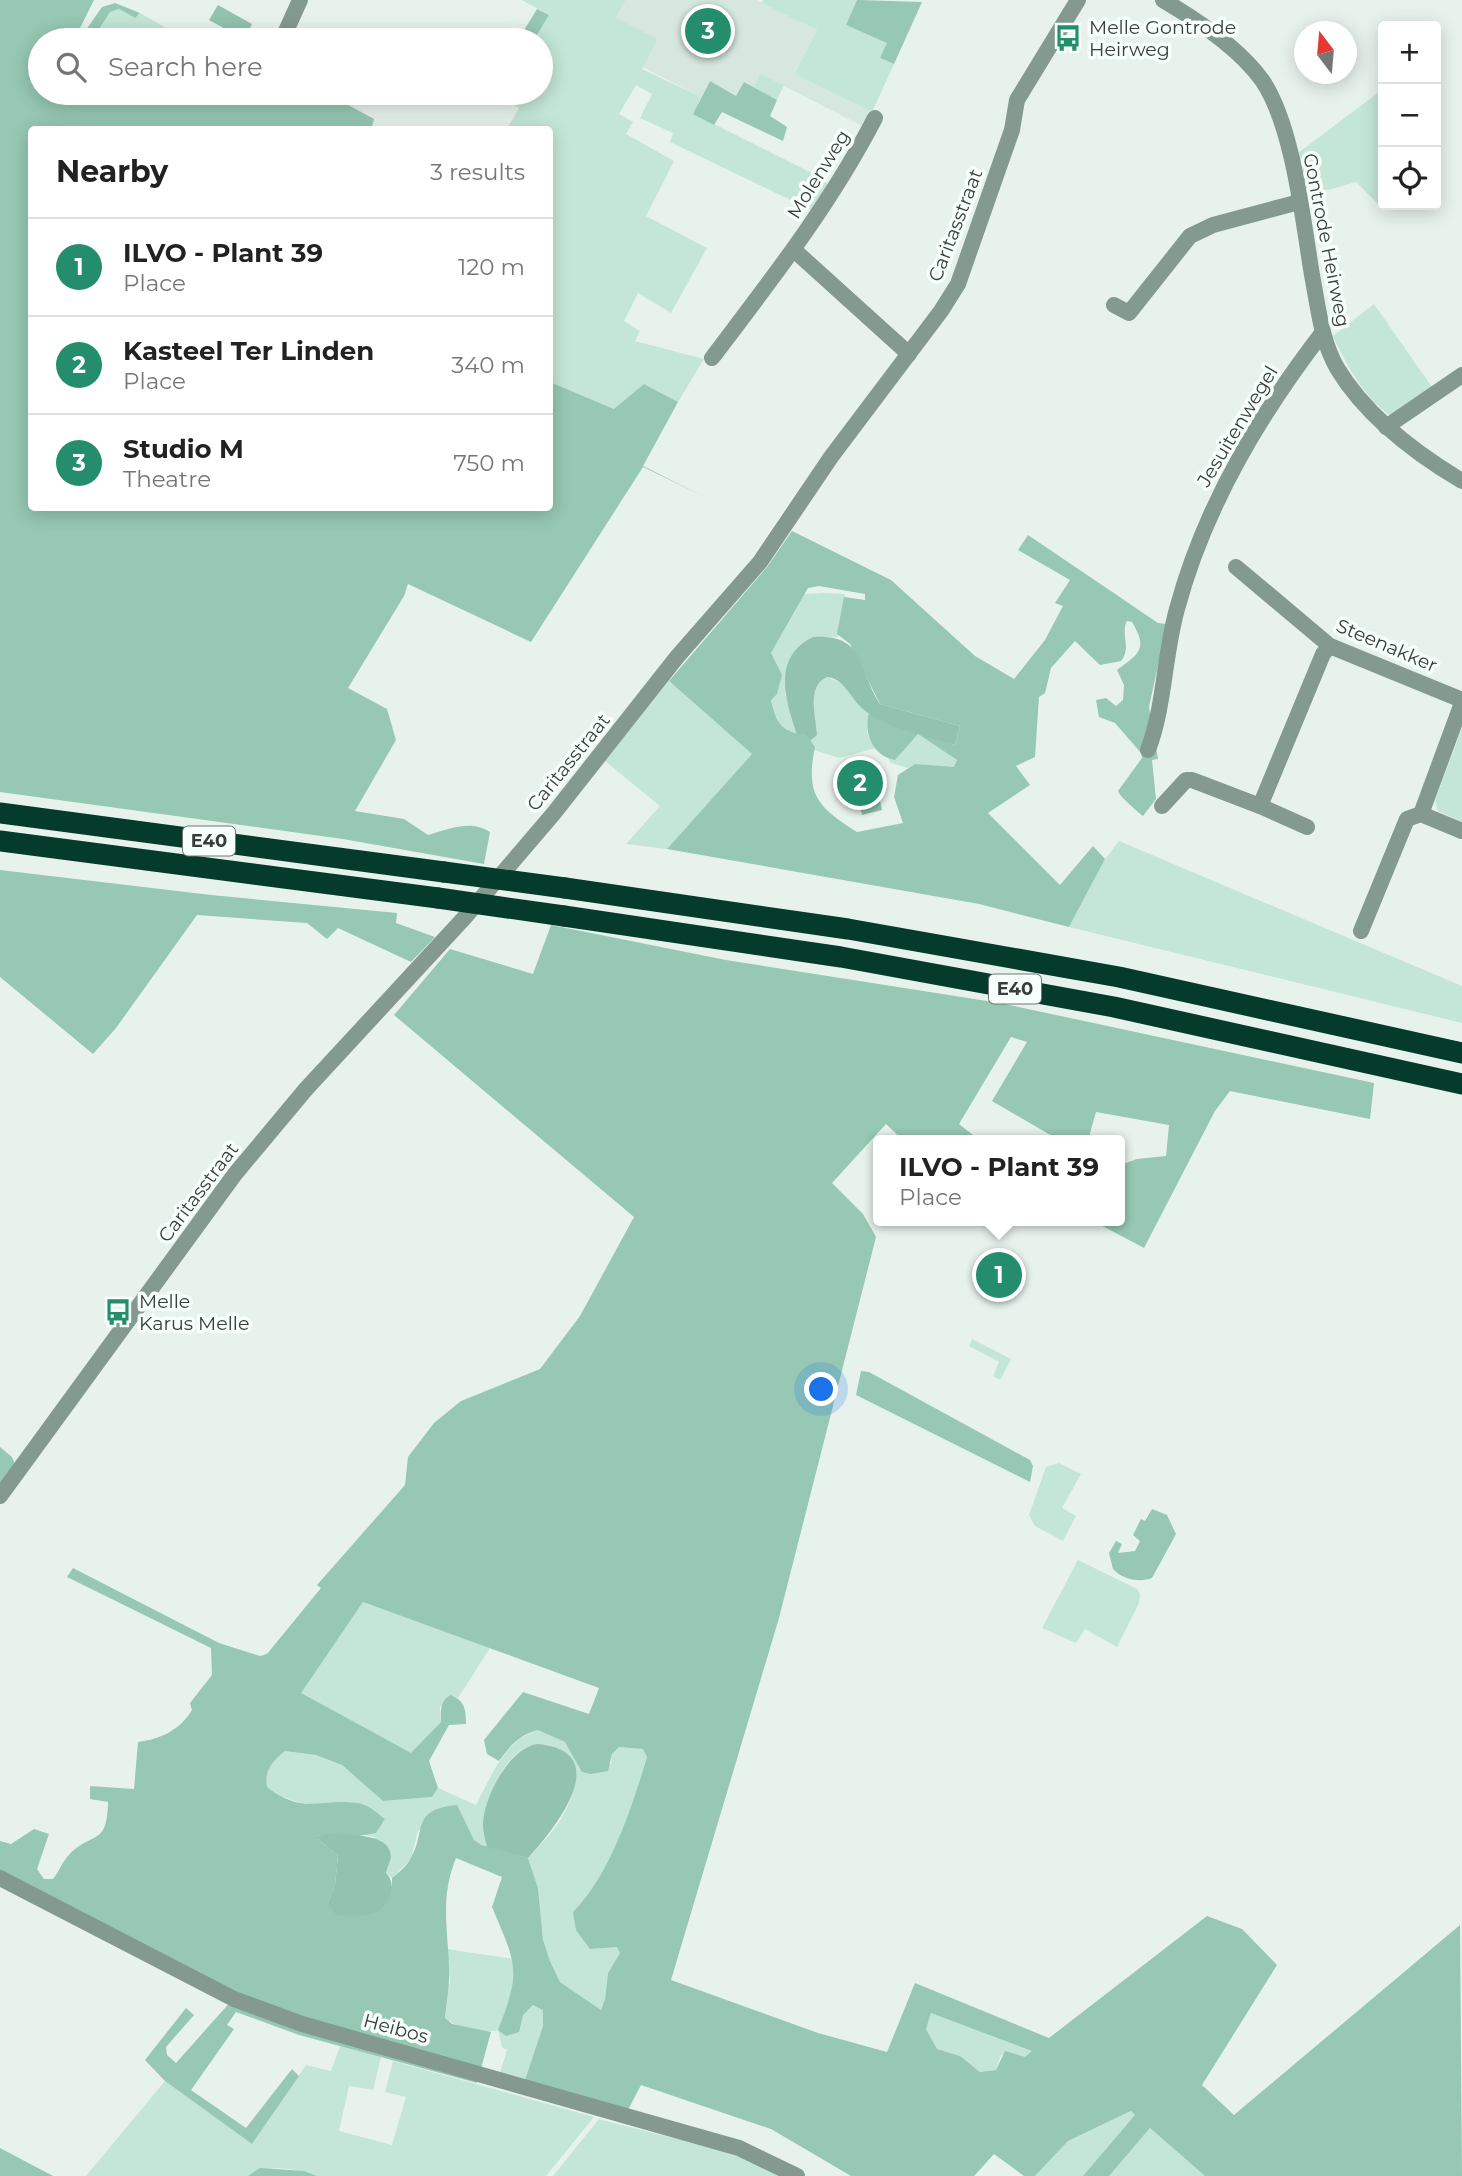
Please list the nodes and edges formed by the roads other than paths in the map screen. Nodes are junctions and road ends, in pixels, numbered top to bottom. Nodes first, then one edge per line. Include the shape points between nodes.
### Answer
1 (1079, 0) edge
2 (1163, 0) edge
3 (297, 1) edge
4 (287, 28) edge
5 (875, 118) dead end
6 (1299, 202) junction
7 (794, 250) junction
8 (1114, 304) dead end
9 (1323, 332) junction
10 (909, 354) junction
11 (712, 358) dead end
12 (1462, 375) edge
13 (1387, 427) junction
14 (1462, 481) edge
15 (1236, 567) dead end
16 (1329, 646) junction
17 (1462, 701) edge
18 (1149, 750) dead end
19 (0, 799) edge
20 (1162, 806) dead end
21 (1260, 806) junction
22 (0, 813) edge
23 (1414, 817) junction
24 (1307, 827) dead end
25 (1462, 831) edge
26 (0, 841) edge
27 (417, 868) junction
28 (1361, 930) dead end
29 (1462, 1053) edge
30 (1462, 1084) edge
31 (0, 1496) edge
32 (0, 1878) edge
33 (797, 2176) edge

1 - 10 street, Caritasstraat via 1017,100 1008,143 958,284
2 - 6 street, Gontrode Heirweg via 1204,27 1261,79 1279,118
3 - 4 street
5 - 7 street, Molenweg via 844,177
6 - 8 street via 1213,225 1190,236 1129,313
6 - 9 street, Gontrode Heirweg
7 - 10 street, Molenweg
7 - 11 street, Molenweg
9 - 13 street, Gontrode Heirweg via 1336,366
9 - 18 street, Jesuitenwegel via 1221,488 1198,543 1171,632
10 - 31 street, Caritasstraat via 760,562 677,657 554,813 235,1174
12 - 13 street
13 - 14 street, Gontrode Heirweg
15 - 16 street, Steenakker
16 - 17 street, Steenakker
16 - 21 street
17 - 23 street
19 - 27 highway via 346,846
20 - 21 street via 1186,780 1192,780
21 - 24 street
22 - 27 highway, E40
23 - 25 street
23 - 28 street
26 - 30 highway, E40, bridge via 841,957 1114,1007
27 - 29 highway, E40, bridge via 848,929 1119,977
32 - 33 street, Heibos via 252,2007 739,2148

